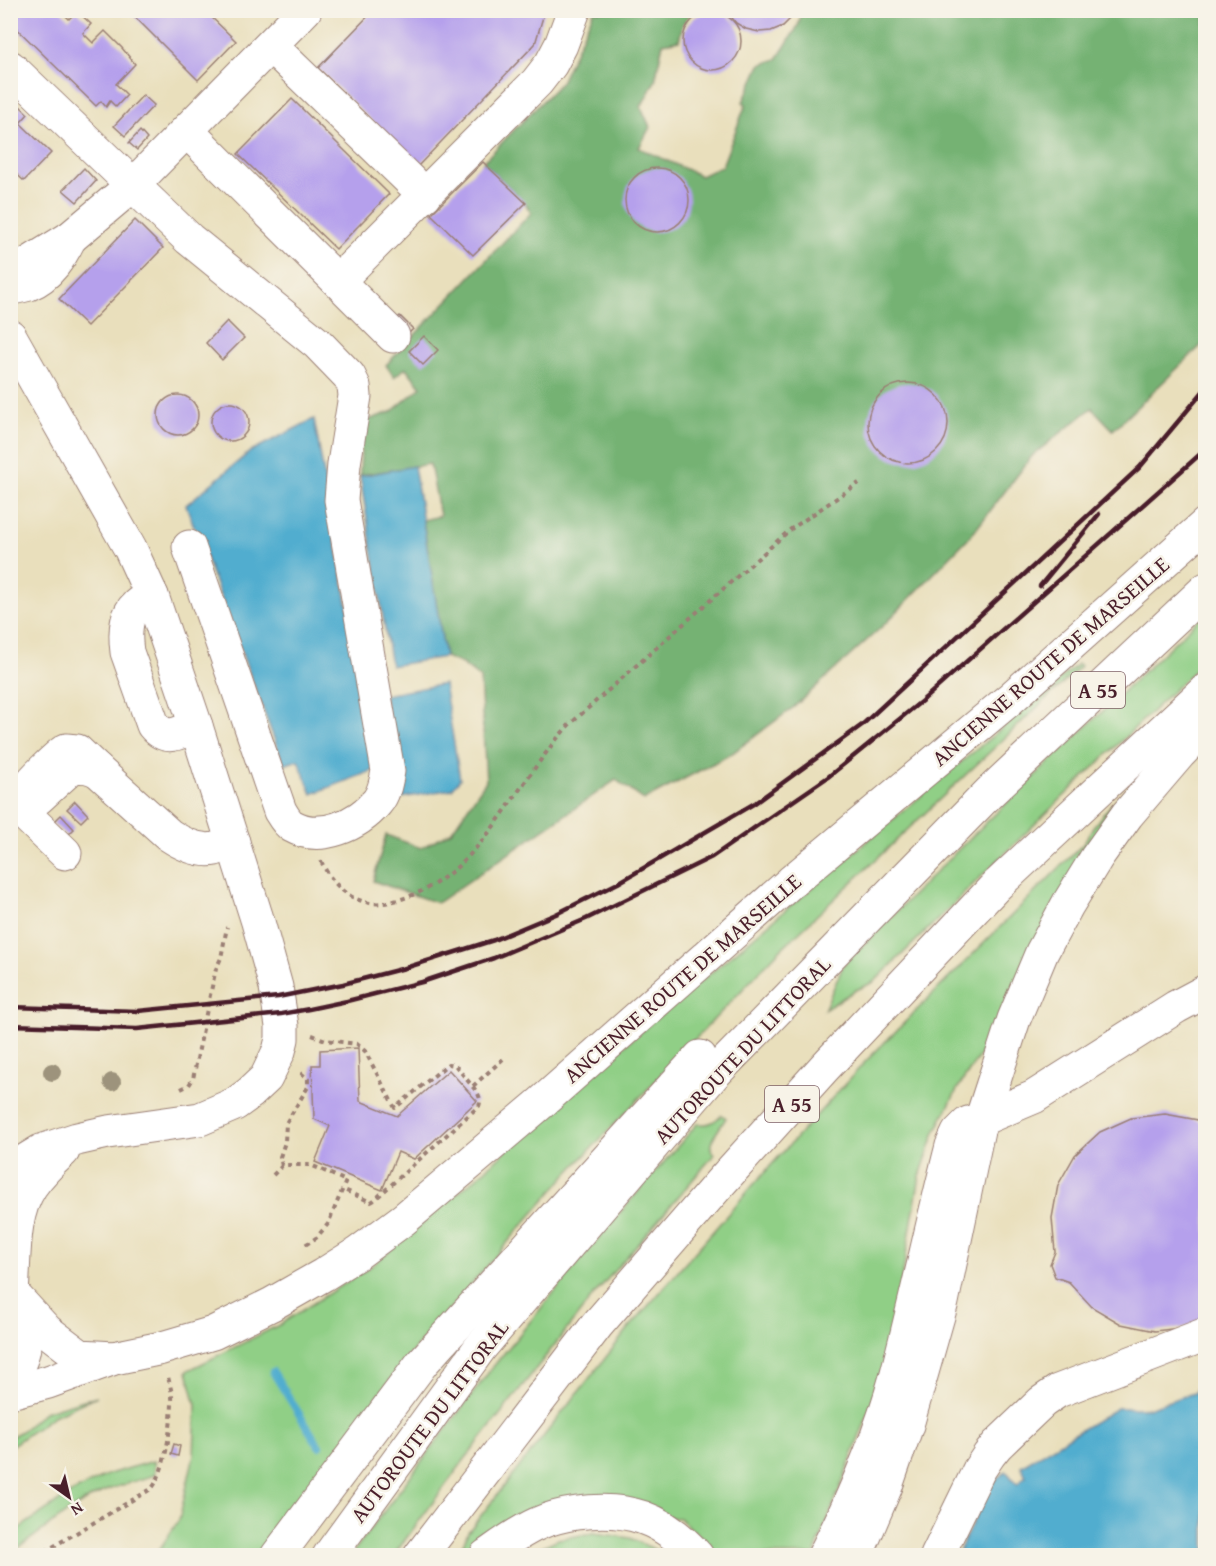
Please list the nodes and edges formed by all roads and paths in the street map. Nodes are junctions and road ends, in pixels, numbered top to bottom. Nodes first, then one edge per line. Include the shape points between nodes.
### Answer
1 (305, 10) edge
2 (573, 10) edge
3 (271, 46) junction
4 (10, 67) edge
5 (187, 131) junction
6 (134, 184) junction
7 (425, 195) junction
8 (70, 238) junction
9 (10, 275) edge
10 (338, 281) junction
11 (10, 288) edge
12 (393, 336) dead end
13 (14, 352) edge
14 (859, 483) dead end
15 (1206, 524) edge
16 (189, 547) dead end
17 (1206, 589) edge
18 (1206, 690) edge
19 (1206, 726) edge
20 (990, 792) junction
21 (15, 805) edge
22 (313, 831) junction
23 (233, 843) junction
24 (65, 853) dead end
25 (228, 926) dead end
26 (1206, 991) edge
27 (311, 1035) dead end
28 (503, 1059) dead end
29 (301, 1073) dead end
30 (473, 1086) junction
31 (173, 1091) dead end
32 (982, 1119) junction
33 (77, 1139) junction
34 (282, 1166) junction
35 (10, 1173) edge
36 (273, 1175) dead end
37 (342, 1190) junction
38 (305, 1245) dead end
39 (11, 1292) edge
40 (1206, 1334) edge
41 (162, 1348) junction
42 (114, 1358) junction
43 (10, 1380) edge
44 (10, 1392) edge
45 (37, 1556) edge
46 (277, 1556) edge
47 (329, 1556) edge
48 (420, 1556) edge
49 (486, 1556) edge
50 (697, 1556) edge
51 (824, 1556) edge
52 (856, 1556) edge
53 (937, 1556) edge

1 - 3 main road
2 - 7 main road via 561,45 537,82
3 - 5 main road
3 - 7 main road
4 - 6 main road
5 - 6 main road
5 - 10 main road
6 - 8 main road
6 - 22 main road via 189,239 318,344 354,386 341,500 388,771 379,801 360,818 326,833
7 - 10 main road
8 - 9 main road
8 - 11 main road via 60,258 40,278
10 - 12 main road
13 - 23 main road via 130,548 152,596
14 - 22 path via 791,529 569,725 485,838 438,883 403,899 379,904 358,900 327,873
15 - 41 main road, ANCIENNE ROUTE DE MARSEILLE via 1010,699 791,882 404,1219 358,1253 272,1304 213,1333
16 - 22 main road via 280,811 289,825
17 - 20 main road, AUTOROUTE DU LITTORAL / A 55
18 - 48 main road, A 55 via 996,886 744,1156 597,1325
19 - 32 main road via 1127,815 1068,904 1042,952 1014,1019
20 - 46 main road via 707,1049 422,1363
20 - 47 main road, AUTOROUTE DU LITTORAL / A 55 via 714,1074 480,1348
21 - 23 main road via 38,798 72,767 86,766 97,770 180,842 213,849
21 - 24 main road
23 - 33 main road via 276,987 282,1039 275,1062 266,1078 250,1093 218,1112 200,1119
25 - 31 path via 193,1079 183,1089
26 - 32 main road via 1034,1097
27 - 30 path via 361,1047 395,1108 448,1064 455,1065
28 - 30 path
29 - 34 path via 309,1079 308,1087 286,1123
30 - 37 path via 480,1097 479,1106 371,1202
32 - 51 main road via 968,1123 952,1146 895,1378 874,1445
32 - 52 main road via 942,1302 907,1425
33 - 35 main road via 41,1151
33 - 39 main road via 43,1170 30,1188 16,1229
34 - 36 path
34 - 37 path via 311,1165 346,1181
37 - 38 path via 328,1224
39 - 42 main road, ANCIENNE ROUTE DE MARSEILLE via 47,1332 80,1356
39 - 43 main road via 24,1321 25,1346 18,1370
40 - 53 main road via 1058,1391 1042,1402 989,1455
41 - 42 main road, ANCIENNE ROUTE DE MARSEILLE
41 - 45 path via 172,1393 171,1420 156,1484
42 - 44 main road, ANCIENNE ROUTE DE MARSEILLE
49 - 50 main road via 539,1523 596,1510 621,1511 660,1524

